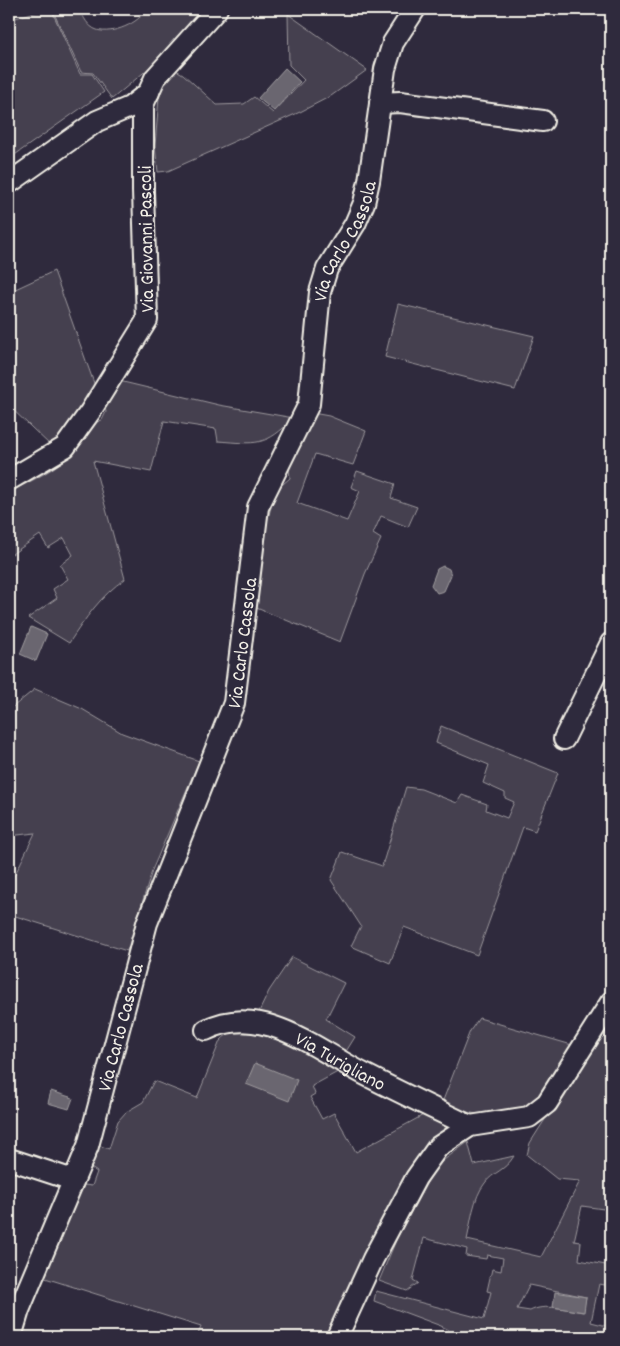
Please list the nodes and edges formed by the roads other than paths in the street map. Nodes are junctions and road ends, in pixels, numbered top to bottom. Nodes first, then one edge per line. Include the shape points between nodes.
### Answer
1 (216, 9) edge
2 (415, 9) edge
3 (149, 92) junction
4 (380, 103) junction
5 (543, 121) dead end
6 (9, 183) edge
7 (30, 469) junction
8 (9, 470) edge
9 (9, 480) edge
10 (611, 643) edge
11 (564, 739) dead end
12 (611, 1002) edge
13 (206, 1030) dead end
14 (470, 1126) junction
15 (9, 1159) edge
16 (73, 1180) junction
17 (10, 1337) edge
18 (337, 1337) edge

1 - 3 street, Via Giovanni Pascoli via 155,78
2 - 4 street, Via Carlo Cassola via 394,44 385,69
3 - 6 street, Via Giovanni Pascoli via 130,107 97,121
3 - 7 street, Via Giovanni Pascoli via 143,105 147,320 65,447
4 - 5 street via 400,102
4 - 16 street, Via Carlo Cassola via 364,203 327,269 320,292 309,404 258,507 234,703 148,923 88,1146
7 - 8 street
7 - 9 street, Via Giovanni Pascoli
10 - 11 street
12 - 14 street via 548,1103 529,1117
13 - 14 street, Via Turigliano via 240,1021 268,1025 305,1039 362,1073
14 - 18 street via 438,1147 416,1178
15 - 16 street
16 - 17 street, Via Carlo Cassola

